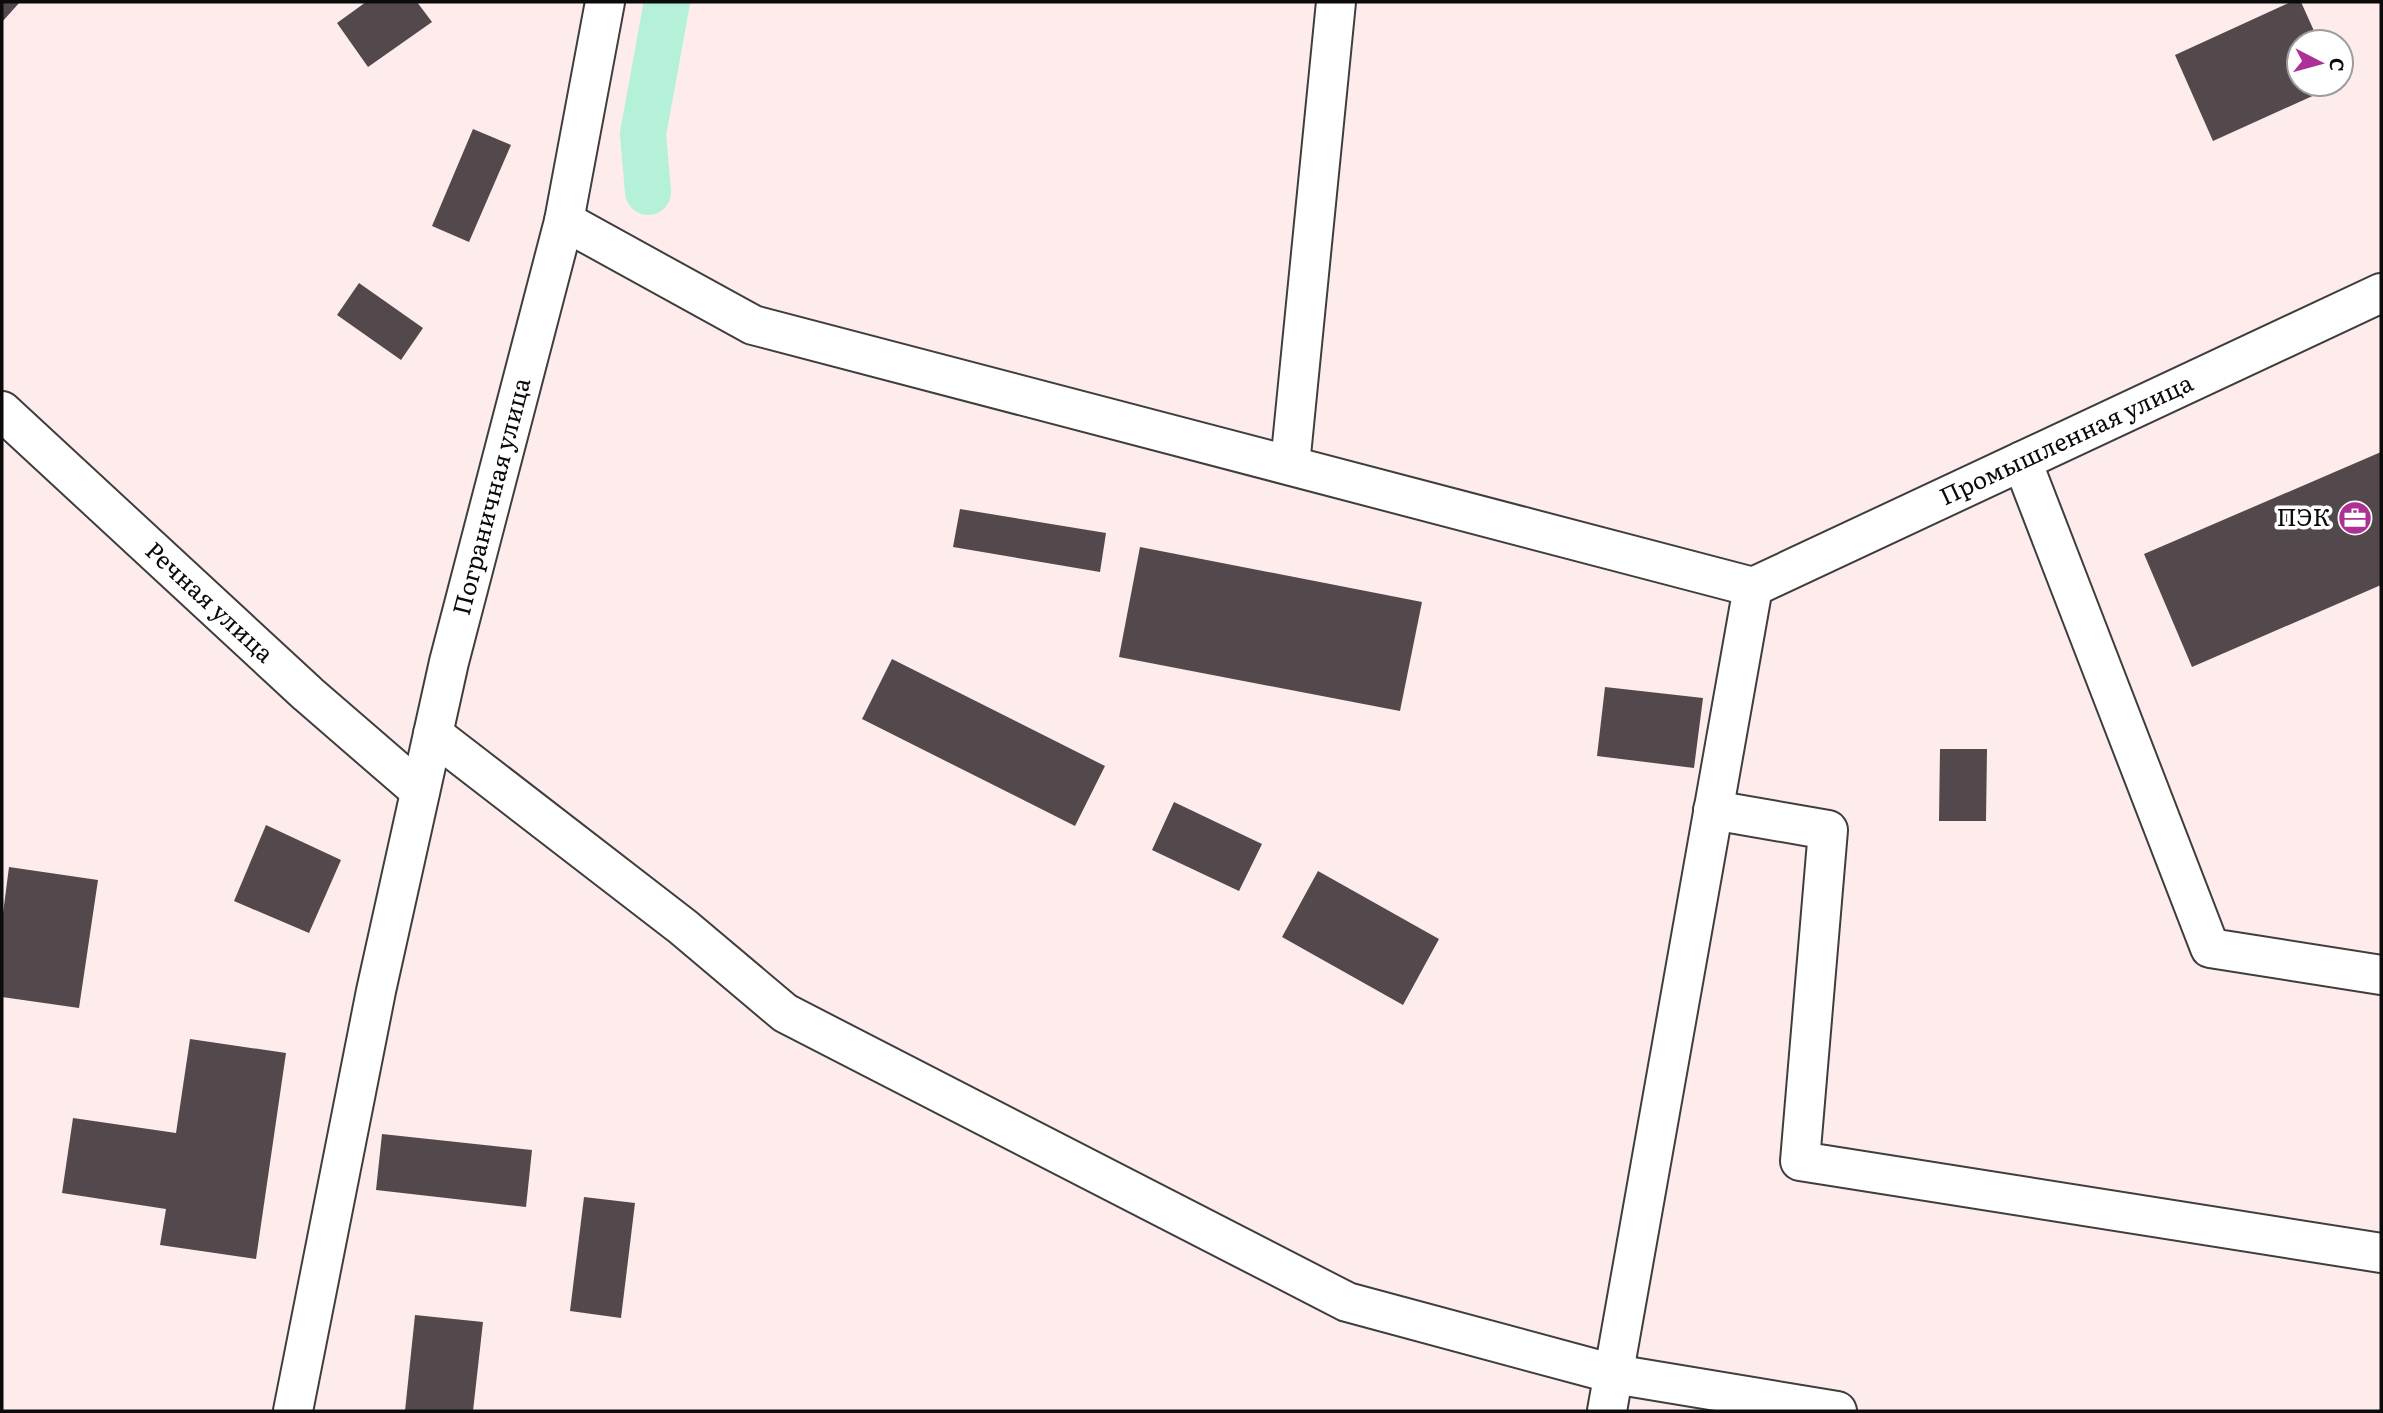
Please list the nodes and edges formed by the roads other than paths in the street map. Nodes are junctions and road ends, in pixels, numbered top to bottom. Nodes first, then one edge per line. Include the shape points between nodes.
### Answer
1 (606, 2) edge
2 (1336, 2) edge
3 (564, 221) junction
4 (2381, 293) edge
5 (2, 411) edge
6 (2022, 461) junction
7 (1290, 465) junction
8 (1753, 587) junction
9 (433, 734) junction
10 (420, 790) junction
11 (1713, 810) junction
12 (2381, 975) edge
13 (2381, 1253) edge
14 (1614, 1374) junction
15 (293, 1411) edge
16 (1607, 1411) edge
17 (1837, 1411) edge

1 - 3 street, Пограничная улица
2 - 7 street
3 - 7 street via 753,325
3 - 9 street, Пограничная улица
4 - 6 street, Промышленная улица
5 - 10 street, Речная улица via 308,694
6 - 8 street, Промышленная улица
6 - 12 street via 2210,948
7 - 8 street
8 - 11 street
9 - 10 street, Пограничная улица
9 - 14 street via 683,927 785,1013 1348,1302
10 - 15 street, Пограничная улица
11 - 13 street via 1828,831 1800,1161
11 - 14 street
14 - 16 street
14 - 17 street

